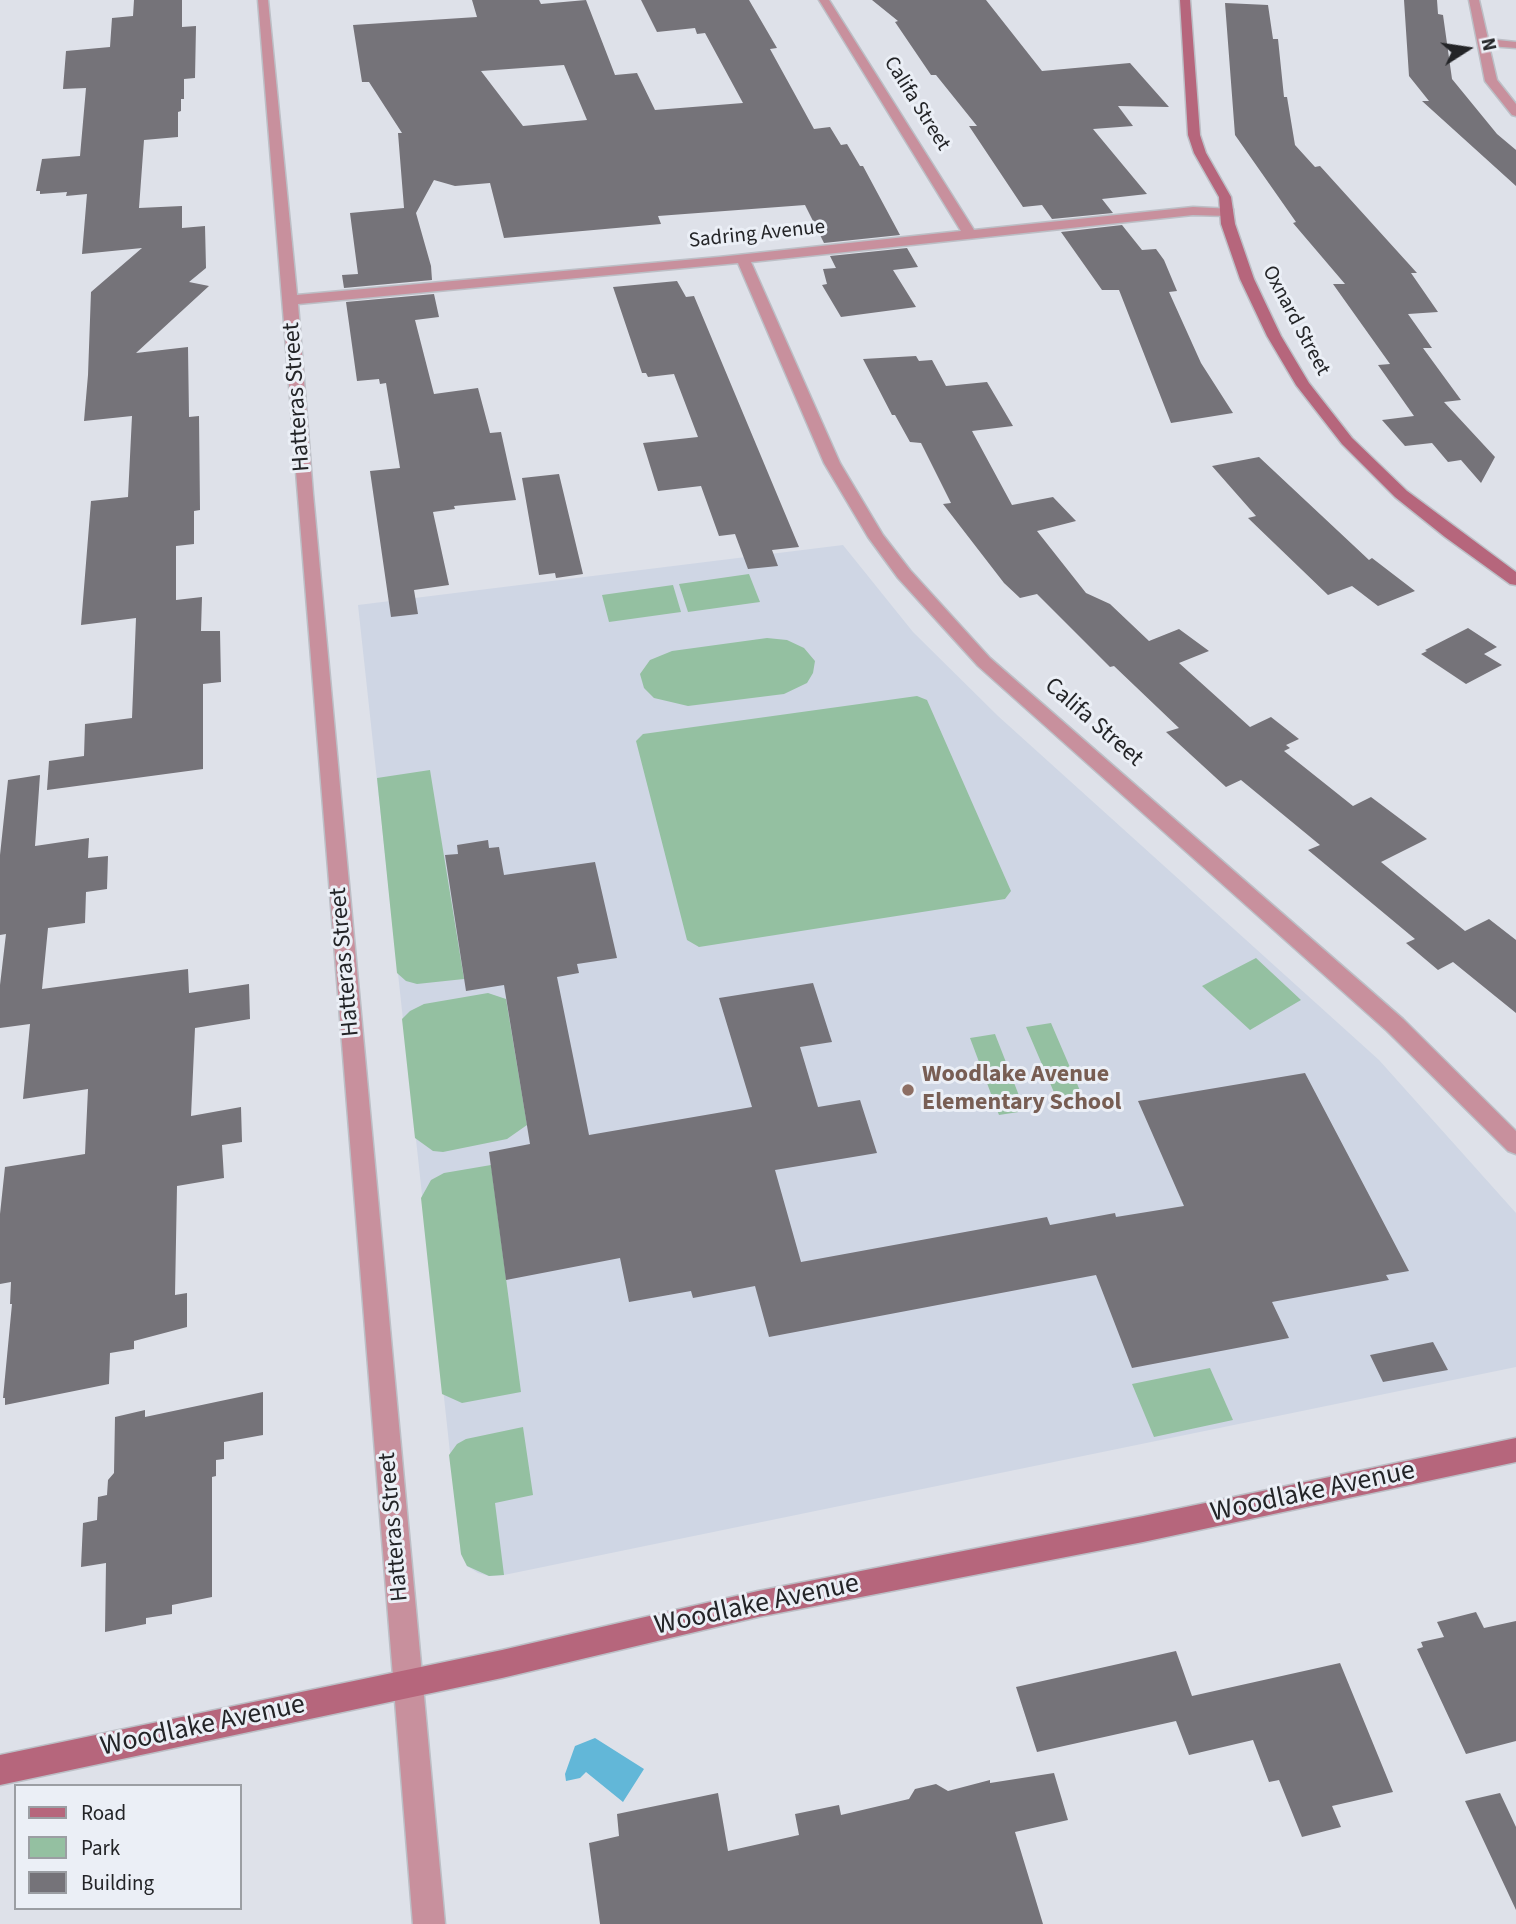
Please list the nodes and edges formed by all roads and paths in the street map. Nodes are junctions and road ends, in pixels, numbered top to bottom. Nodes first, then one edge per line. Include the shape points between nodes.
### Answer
1 (263, 0) edge
2 (824, 0) edge
3 (1185, 0) edge
4 (1474, 0) edge
5 (1480, 42) junction
6 (1516, 45) edge
7 (1516, 113) edge
8 (1228, 212) junction
9 (969, 233) junction
10 (743, 258) junction
11 (291, 300) junction
12 (1516, 580) edge
13 (1516, 1145) edge
14 (1516, 1450) edge
15 (409, 1684) junction
16 (0, 1770) edge
17 (429, 1924) edge

1 - 11 street, Hatteras Street
2 - 9 street, Califa Street
3 - 8 street, Oxnard Street via 1194,135
4 - 5 street
5 - 6 street
5 - 7 street via 1490,80
8 - 9 street, Sadring Avenue via 1193,211
8 - 12 street, Oxnard Street via 1247,279 1303,385 1348,441 1401,494
9 - 10 street, Sadring Avenue
10 - 11 street, Sadring Avenue
10 - 13 street, Califa Street via 832,463 904,574 984,662 1395,1025
11 - 15 street, Hatteras Street
14 - 15 street, Woodlake Avenue via 1143,1530 758,1604
15 - 16 street, Woodlake Avenue
15 - 17 street, Hatteras Street

